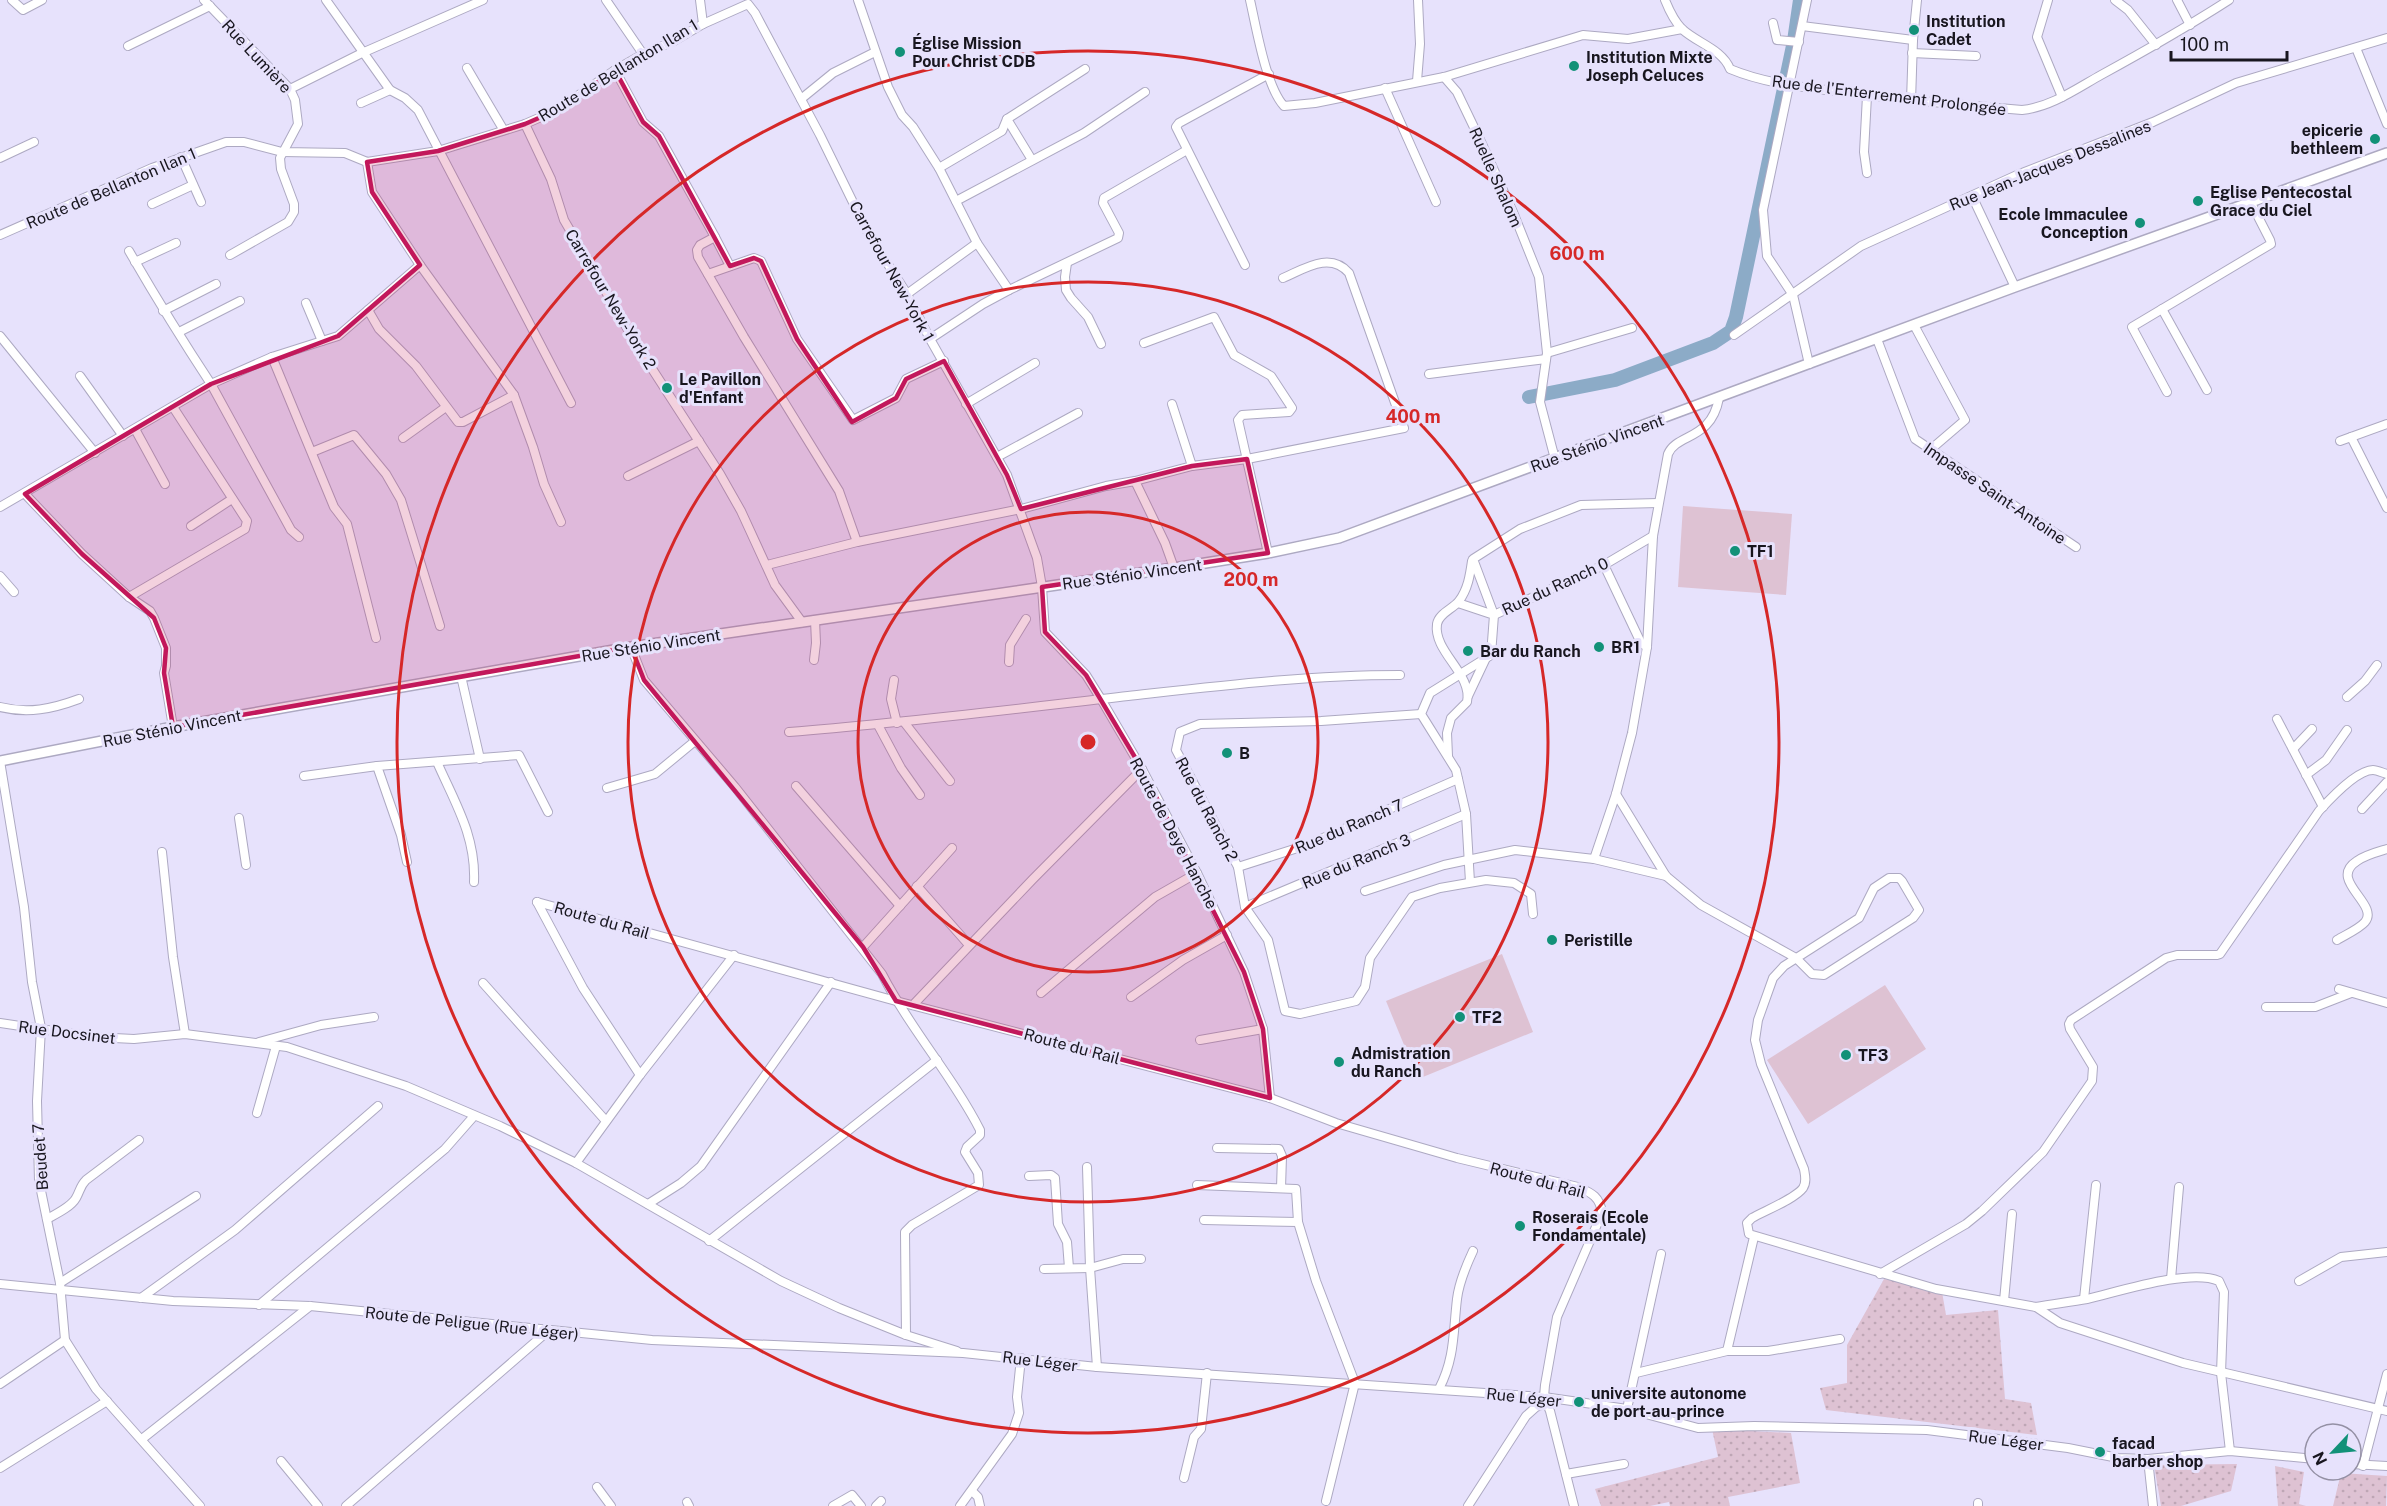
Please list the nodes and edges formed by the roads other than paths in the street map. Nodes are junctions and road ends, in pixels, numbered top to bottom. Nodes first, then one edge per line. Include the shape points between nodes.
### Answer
1 (12, 0) edge
2 (42, 0) edge
3 (326, 0) edge
4 (483, 0) edge
5 (606, 0) edge
6 (700, 0) edge
7 (858, 0) edge
8 (1250, 0) edge
9 (1418, 0) edge
10 (1665, 0) edge
11 (1807, 0) edge
12 (1917, 0) edge
13 (2048, 0) edge
14 (2115, 0) edge
15 (2177, 0) edge
16 (2229, 0) edge
17 (751, 2) edge
18 (207, 3) edge
19 (1773, 23) dead end
20 (703, 24) junction
21 (2190, 25) junction
22 (1802, 26) junction
23 (1682, 29) junction
24 (2387, 38) edge
25 (1913, 40) junction
26 (1795, 42) junction
27 (2156, 45) junction
28 (128, 46) dead end
29 (2356, 48) junction
30 (875, 52) junction
31 (362, 53) junction
32 (1912, 53) junction
33 (643, 54) junction
34 (1976, 56) dead end
35 (467, 68) dead end
36 (1085, 69) dead end
37 (615, 70) junction
38 (1269, 74) junction
39 (1444, 77) junction
40 (1417, 81) junction
41 (1785, 85) junction
42 (1385, 88) junction
43 (290, 89) junction
44 (390, 90) junction
45 (1145, 92) dead end
46 (1867, 96) junction
47 (2062, 97) junction
48 (801, 99) junction
49 (1911, 101) junction
50 (361, 103) dead end
51 (1006, 119) junction
52 (525, 124) junction
53 (2387, 124) edge
54 (503, 129) junction
55 (34, 142) dead end
56 (1187, 150) junction
57 (438, 151) junction
58 (282, 152) junction
59 (2387, 153) edge
60 (181, 157) junction
61 (0, 158) edge
62 (1032, 160) junction
63 (367, 162) junction
64 (939, 168) junction
65 (1867, 173) dead end
66 (193, 185) junction
67 (1972, 196) junction
68 (956, 201) junction
69 (2250, 201) junction
70 (201, 202) dead end
71 (1436, 202) dead end
72 (152, 204) dead end
73 (0, 235) edge
74 (716, 237) junction
75 (176, 243) dead end
76 (977, 243) junction
77 (129, 251) dead end
78 (230, 255) dead end
79 (135, 262) junction
80 (1067, 263) junction
81 (420, 265) junction
82 (1245, 265) dead end
83 (730, 266) junction
84 (708, 274) junction
85 (1283, 278) dead end
86 (216, 284) dead end
87 (2015, 287) junction
88 (1009, 290) junction
89 (907, 294) junction
90 (1792, 295) junction
91 (240, 301) dead end
92 (306, 303) dead end
93 (2162, 309) junction
94 (368, 310) junction
95 (163, 311) junction
96 (1914, 325) junction
97 (1632, 328) dead end
98 (179, 332) junction
99 (1734, 335) dead end
100 (0, 336) edge
101 (930, 339) junction
102 (1877, 339) junction
103 (322, 341) junction
104 (1144, 343) dead end
105 (1101, 344) dead end
106 (1546, 356) junction
107 (272, 357) junction
108 (944, 361) junction
109 (1035, 363) dead end
110 (1809, 364) junction
111 (1429, 374) dead end
112 (80, 376) dead end
113 (211, 384) junction
114 (2207, 390) dead end
115 (2167, 392) dead end
116 (514, 395) junction
117 (1719, 398) junction
118 (571, 403) dead end
119 (966, 404) junction
120 (1172, 404) dead end
121 (173, 406) junction
122 (446, 407) junction
123 (1078, 414) dead end
124 (2387, 424) edge
125 (135, 429) junction
126 (123, 436) junction
127 (2351, 437) junction
128 (403, 438) dead end
129 (699, 441) junction
130 (2340, 441) dead end
131 (1930, 450) junction
132 (312, 452) junction
133 (95, 453) junction
134 (997, 457) junction
135 (1247, 459) junction
136 (1555, 459) junction
137 (1192, 466) junction
138 (628, 476) dead end
139 (1135, 481) junction
140 (165, 483) dead end
141 (25, 494) junction
142 (232, 499) junction
143 (1658, 503) junction
144 (0, 507) edge
145 (2387, 508) edge
146 (1021, 509) junction
147 (561, 522) dead end
148 (191, 526) dead end
149 (1653, 536) junction
150 (299, 537) dead end
151 (857, 542) junction
152 (2076, 547) dead end
153 (1268, 553) junction
154 (1473, 559) junction
155 (767, 565) junction
156 (1604, 565) junction
157 (1174, 568) junction
158 (0, 576) edge
159 (1042, 587) junction
160 (14, 592) dead end
161 (129, 597) junction
162 (1458, 603) junction
163 (1494, 615) junction
164 (1026, 619) dead end
165 (815, 620) junction
166 (802, 622) junction
167 (440, 626) dead end
168 (376, 638) dead end
169 (631, 646) junction
170 (1647, 647) junction
171 (814, 660) dead end
172 (1485, 660) junction
173 (1009, 662) dead end
174 (2377, 664) dead end
175 (1459, 674) junction
176 (1400, 675) dead end
177 (461, 676) junction
178 (894, 680) dead end
179 (1468, 696) junction
180 (2347, 697) dead end
181 (79, 699) dead end
182 (1101, 699) junction
183 (0, 707) edge
184 (1421, 714) junction
185 (2277, 719) dead end
186 (900, 722) junction
187 (878, 725) junction
188 (173, 727) junction
189 (2312, 729) dead end
190 (2347, 730) dead end
191 (789, 732) dead end
192 (696, 741) junction
193 (2293, 749) junction
194 (1448, 756) junction
195 (480, 759) junction
196 (0, 761) edge
197 (437, 762) junction
198 (377, 766) junction
199 (1142, 769) junction
200 (2387, 774) edge
201 (2306, 775) junction
202 (304, 776) dead end
203 (1458, 779) junction
204 (950, 781) dead end
205 (2387, 782) edge
206 (796, 786) dead end
207 (607, 788) dead end
208 (1616, 794) junction
209 (920, 795) dead end
210 (2323, 807) junction
211 (2362, 809) dead end
212 (548, 812) dead end
213 (1466, 814) junction
214 (239, 818) dead end
215 (952, 848) dead end
216 (2387, 849) edge
217 (162, 852) dead end
218 (1594, 859) junction
219 (1468, 860) junction
220 (407, 862) dead end
221 (246, 865) dead end
222 (1238, 867) junction
223 (1197, 873) junction
224 (1666, 876) junction
225 (474, 882) dead end
226 (1470, 882) junction
227 (917, 886) junction
228 (1365, 891) dead end
229 (900, 906) junction
230 (1245, 907) junction
231 (1533, 914) dead end
232 (1227, 935) junction
233 (2337, 940) dead end
234 (969, 945) junction
235 (863, 947) junction
236 (734, 955) junction
237 (1796, 958) junction
238 (831, 982) junction
239 (483, 983) dead end
240 (2339, 989) dead end
241 (1041, 993) dead end
242 (2351, 993) junction
243 (1131, 997) dead end
244 (896, 1001) junction
245 (2387, 1003) edge
246 (913, 1005) junction
247 (2266, 1007) dead end
248 (374, 1017) dead end
249 (0, 1023) edge
250 (41, 1028) junction
251 (1263, 1029) junction
252 (185, 1034) junction
253 (1200, 1040) dead end
254 (255, 1043) junction
255 (276, 1046) junction
256 (937, 1060) junction
257 (640, 1075) junction
258 (1269, 1098) junction
259 (378, 1106) dead end
260 (257, 1113) dead end
261 (474, 1116) junction
262 (606, 1121) junction
263 (139, 1140) dead end
264 (1217, 1148) dead end
265 (576, 1163) junction
266 (1087, 1167) dead end
267 (1029, 1176) dead end
268 (1197, 1185) dead end
269 (2096, 1185) dead end
270 (2179, 1187) dead end
271 (1281, 1188) junction
272 (196, 1196) dead end
273 (648, 1204) junction
274 (2012, 1214) dead end
275 (47, 1220) junction
276 (1204, 1220) dead end
277 (1298, 1222) junction
278 (1754, 1237) junction
279 (709, 1241) junction
280 (1473, 1251) dead end
281 (2387, 1252) edge
282 (1661, 1254) dead end
283 (1141, 1260) dead end
284 (1069, 1268) junction
285 (1090, 1268) junction
286 (1044, 1269) dead end
287 (1880, 1274) junction
288 (2171, 1279) junction
289 (2299, 1281) dead end
290 (0, 1284) edge
291 (60, 1286) junction
292 (141, 1298) junction
293 (2084, 1299) junction
294 (2004, 1301) junction
295 (259, 1305) junction
296 (310, 1306) junction
297 (2036, 1306) junction
298 (548, 1331) junction
299 (906, 1335) junction
300 (1840, 1339) dead end
301 (65, 1340) junction
302 (1727, 1351) junction
303 (963, 1353) junction
304 (944, 1354) joint
305 (1021, 1358) junction
306 (1097, 1367) junction
307 (1207, 1373) junction
308 (1636, 1373) junction
309 (2221, 1373) junction
310 (2387, 1374) edge
311 (1355, 1383) junction
312 (0, 1384) edge
313 (1439, 1389) junction
314 (1545, 1400) junction
315 (107, 1401) junction
316 (1627, 1409) junction
317 (2383, 1410) edge
318 (142, 1439) junction
319 (2230, 1451) junction
320 (2303, 1459) edge
321 (2148, 1460) junction
322 (281, 1461) dead end
323 (1624, 1464) dead end
324 (2363, 1466) joint
325 (2387, 1466) edge
326 (0, 1468) edge
327 (1566, 1474) junction
328 (1184, 1478) dead end
329 (597, 1487) dead end
330 (972, 1491) junction
331 (1326, 1501) dead end
332 (200, 1506) edge
333 (318, 1506) edge
334 (346, 1506) edge
335 (611, 1506) edge
336 (833, 1506) edge
337 (861, 1506) edge
338 (960, 1506) edge
339 (980, 1506) edge
340 (1468, 1506) edge
341 (1574, 1506) edge
342 (2154, 1506) edge

1 - 2 street via 24,10
3 - 31 street
4 - 31 street
5 - 33 street
6 - 20 street, Route de Bellanton Ilan 1
7 - 30 street
8 - 38 street
9 - 40 street
10 - 23 street, Rue de l'Enterrement Prolongée
11 - 22 street
12 - 25 street
13 - 47 street via 2037,37
14 - 27 street
15 - 21 street
16 - 21 street, Rue de l'Enterrement Prolongée
17 - 20 street, Carrefour New-York 1
17 - 48 street, Carrefour New-York 1
18 - 28 street
18 - 43 street, Rue Lumière
19 - 26 street via 1777,40
20 - 33 street, Route de Bellanton Ilan 1
21 - 27 street, Rue de l'Enterrement Prolongée
22 - 25 street
22 - 26 street
23 - 39 street via 1628,39 1583,35
23 - 41 street, Rue de l'Enterrement Prolongée via 1726,59 1730,69
24 - 29 street, Rue Jean-Jacques Dessalines
25 - 32 street
26 - 41 street
27 - 47 street, Rue de l'Enterrement Prolongée
29 - 53 street
29 - 67 street, Rue Jean-Jacques Dessalines via 2236,83 2153,122
30 - 48 street via 833,73
30 - 64 street via 902,115
31 - 43 street
31 - 44 street
32 - 34 street
32 - 49 street
33 - 37 street, Route de Bellanton Ilan 1
35 - 54 street
36 - 51 street
37 - 52 street, Route de Bellanton Ilan 1 via 557,110
37 - 74 street via 643,122 659,136
38 - 42 street via 1284,106
38 - 56 street via 1179,123 1176,127
39 - 40 street
39 - 106 street, Ruelle Shalom via 1457,92 1477,134 1539,277
40 - 42 street
41 - 46 street, Rue de l'Enterrement Prolongée
41 - 90 street via 1763,210 1767,256
42 - 71 street
43 - 58 street, Rue Lumière via 298,124
44 - 50 street
44 - 57 street via 414,105
45 - 62 street via 1084,134
46 - 49 street, Rue de l'Enterrement Prolongée
46 - 65 street
47 - 49 street, Rue de l'Enterrement Prolongée via 2022,111
48 - 89 street, Carrefour New-York 1 via 868,234
51 - 62 street
51 - 64 street via 1002,131
52 - 54 street, Route de Bellanton Ilan 1
52 - 129 street, Carrefour New-York 2 via 551,179 564,219 638,347
54 - 57 street, Route de Bellanton Ilan 1
55 - 61 street
56 - 80 street via 1104,198 1118,238
56 - 82 street
57 - 63 street, Route de Bellanton Ilan 1
57 - 118 street
58 - 60 street, Route de Bellanton Ilan 1 via 244,142 226,142
58 - 63 street, Route de Bellanton Ilan 1 via 345,153
58 - 78 street via 280,163 294,204 293,217
59 - 69 main road, Rue Sténio Vincent
60 - 66 street
60 - 73 street, Route de Bellanton Ilan 1 via 106,186
62 - 68 street
63 - 81 street via 372,192
64 - 68 street
66 - 70 street
66 - 72 street
67 - 87 street
67 - 90 street, Rue Jean-Jacques Dessalines via 1861,246
68 - 76 street
69 - 87 main road, Rue Sténio Vincent
69 - 93 street via 2271,244
74 - 83 street
74 - 84 street via 697,250
75 - 79 street
76 - 88 street
76 - 89 street
77 - 79 street
79 - 95 street
80 - 88 street
80 - 105 street via 1066,290 1088,317
81 - 94 street
81 - 116 street
83 - 84 street
83 - 108 street via 754,258 761,261 797,339 853,420 896,398 906,379
84 - 151 street via 839,491
85 - 135 street via 1318,263 1338,264 1349,273 1404,428
86 - 95 street
87 - 96 main road, Rue Sténio Vincent
88 - 101 street
89 - 101 street, Carrefour New-York 1
90 - 99 street, Rue Jean-Jacques Dessalines
90 - 110 street
91 - 98 street
92 - 103 street
93 - 114 street
93 - 115 street via 2132,329
94 - 103 street via 338,336
94 - 122 street via 379,329 416,366
95 - 98 street
96 - 102 main road, Rue Sténio Vincent
96 - 131 street via 1965,420
97 - 106 street
98 - 113 street
100 - 133 street
101 - 108 street, Carrefour New-York 1
102 - 110 main road, Rue Sténio Vincent
102 - 131 street, Impasse Saint-Antoine via 1915,440
103 - 107 street
104 - 135 street via 1214,317 1234,355 1271,376 1292,410 1239,417
106 - 111 street
106 - 136 street, Ruelle Shalom via 1540,402
107 - 113 street
107 - 132 street
108 - 119 street, Carrefour New-York 1
109 - 119 street
110 - 117 main road, Rue Sténio Vincent
112 - 126 street
113 - 121 street
113 - 150 street via 291,530
116 - 122 street via 463,422 458,422
116 - 147 street
117 - 136 main road, Rue Sténio Vincent
117 - 143 street via 1708,424 1670,450
119 - 134 street, Carrefour New-York 1
120 - 137 street
121 - 125 street
121 - 142 street
122 - 128 street
123 - 134 street
124 - 127 street
125 - 126 street
125 - 140 street
126 - 133 street
127 - 130 street
127 - 145 street
129 - 138 street
129 - 155 street, Carrefour New-York 2 via 741,511
131 - 152 street, Impasse Saint-Antoine
132 - 167 street via 354,435 386,474 401,501
132 - 168 street via 334,507 347,524
133 - 141 street
134 - 146 street, Carrefour New-York 1
135 - 137 street
135 - 153 street
136 - 153 main road, Rue Sténio Vincent via 1339,538
137 - 139 street
139 - 146 street
139 - 157 street
141 - 144 street
141 - 161 street
142 - 148 street
142 - 161 street via 247,521 245,529
143 - 149 street
143 - 154 street via 1581,505 1520,529
146 - 151 street
146 - 159 street, Carrefour New-York 1
149 - 156 street, Rue du Ranch 0
149 - 170 street
151 - 155 street
153 - 157 main road, Rue Sténio Vincent
154 - 162 street via 1468,585
154 - 163 street, Rue du Ranch 0
155 - 166 street, Carrefour New-York 2 via 775,585
156 - 163 street, Rue du Ranch 0
156 - 170 street via 1641,643
157 - 159 main road, Rue Sténio Vincent
158 - 160 street
159 - 165 main road, Rue Sténio Vincent
159 - 182 street, Route de Deye Hanche via 1045,632 1086,675
161 - 188 street via 150,611 166,648 164,673
162 - 163 street
162 - 175 street via 1437,623 1441,642
163 - 172 street via 1491,655
164 - 173 street via 1010,645
165 - 166 main road, Rue Sténio Vincent
165 - 171 street
166 - 169 main road, Rue Sténio Vincent
169 - 177 main road, Rue Sténio Vincent
169 - 192 street via 644,680
170 - 208 street via 1632,733
172 - 175 street
172 - 179 street
174 - 180 street
175 - 179 street
175 - 184 street via 1430,693
176 - 182 street via 1341,675
177 - 188 main road, Rue Sténio Vincent
177 - 195 street
178 - 186 street via 891,699
179 - 194 street via 1448,725
181 - 183 street via 26,712
182 - 186 street
182 - 199 street, Route de Deye Hanche
184 - 194 street
184 - 222 street, Rue du Ranch 2 via 1200,724 1180,732 1176,750
185 - 193 street
186 - 187 street
186 - 204 street
187 - 191 street
187 - 209 street
188 - 196 main road, Rue Sténio Vincent
189 - 193 street
190 - 201 street via 2326,760
192 - 207 street via 655,774
192 - 235 street
193 - 201 street
194 - 203 street
195 - 197 street
195 - 212 street via 519,755
196 - 250 street, Beudet 7
197 - 198 street
197 - 225 street via 467,830 475,861
198 - 202 street
198 - 220 street
199 - 223 street, Route de Deye Hanche
199 - 234 street
200 - 210 street via 2373,770 2364,773
201 - 210 street
203 - 213 street
203 - 222 street, Rue du Ranch 7 via 1307,845
205 - 211 street
206 - 229 street
208 - 218 street
208 - 224 street
210 - 287 street via 2220,954 2166,958 2072,1020 2070,1029 2094,1073 2051,1143 1966,1224
213 - 219 street
213 - 230 street, Rue du Ranch 3
214 - 221 street
215 - 227 street
216 - 233 street via 2350,866 2347,872 2367,917
217 - 252 street
218 - 219 street via 1515,850
218 - 224 street
219 - 226 street
219 - 228 street
222 - 230 street, Rue du Ranch 2
223 - 232 street, Route de Deye Hanche
223 - 241 street via 1155,897
224 - 237 street via 1701,905
226 - 230 street, Rue du Ranch 2 via 1412,897 1370,958 1365,987 1356,1001 1300,1014 1285,1011 1268,940
226 - 231 street via 1514,883 1531,894
227 - 229 street
227 - 234 street
229 - 235 street
232 - 243 street
232 - 251 street, Route de Deye Hanche
234 - 246 street
235 - 244 street
236 - 238 street, Route du Rail
236 - 257 street
236 - 257 street, Route du Rail via 537,902 583,988
237 - 237 street via 1859,918 1871,891 1890,878 1899,878 1917,903 1919,910 1914,918 1824,975 1812,974
237 - 278 street via 1773,978 1755,1040 1806,1180 1796,1194 1747,1222 1749,1234
238 - 244 street, Route du Rail
238 - 273 street via 701,1166
239 - 262 street
240 - 242 street
242 - 245 street
242 - 247 street via 2315,1006
244 - 246 street, Route du Rail
244 - 256 street
246 - 258 street, Route du Rail
248 - 254 street via 321,1025
249 - 250 street, Rue Docsinet
250 - 252 street, Rue Docsinet via 134,1039
250 - 275 street, Beudet 7 via 37,1101 39,1181
251 - 253 street
251 - 258 street, Route de Deye Hanche
252 - 254 street, Rue Docsinet
254 - 255 street, Rue Docsinet
255 - 260 street
255 - 261 street, Rue Docsinet via 406,1086
256 - 279 street
256 - 299 street via 980,1130 965,1152 980,1182 905,1232
257 - 262 street
258 - 314 street, Route du Rail via 1336,1123 1457,1158 1578,1187 1601,1202 1600,1219 1557,1317
259 - 292 street via 235,1230
261 - 265 street, Rue Docsinet
261 - 295 street via 445,1149
262 - 265 street
263 - 275 street via 86,1180 73,1202
264 - 271 street via 1279,1149
265 - 273 street, Rue Docsinet
266 - 285 street
267 - 284 street via 1055,1178 1058,1224 1067,1242
268 - 271 street
269 - 293 street
270 - 288 street
271 - 277 street via 1296,1189
272 - 291 street
273 - 279 street, Rue Docsinet
274 - 294 street
275 - 291 street, Beudet 7
276 - 277 street
277 - 311 street
278 - 287 street
278 - 302 street
279 - 299 street, Rue Docsinet via 781,1281
280 - 313 street via 1457,1298 1452,1359
281 - 289 street via 2341,1257
282 - 308 street
283 - 285 street via 1123,1259
284 - 285 street
284 - 286 street
285 - 306 street
287 - 294 street
288 - 293 street
288 - 309 street via 2214,1279 2222,1286
290 - 291 street, Route de Peligue (Rue Léger)
291 - 292 street, Route de Peligue (Rue Léger) via 73,1293
291 - 301 street, Beudet 7
292 - 295 street, Route de Peligue (Rue Léger)
293 - 297 street
294 - 297 street
295 - 296 street, Route de Peligue (Rue Léger)
296 - 298 street, Route de Peligue (Rue Léger)
296 - 318 street
297 - 309 street via 2060,1323
298 - 304 street, Route de Peligue (Rue Léger)
298 - 334 street
299 - 303 street, Rue Docsinet
300 - 302 street via 1768,1351
301 - 312 street
301 - 315 street, Beudet 7
302 - 308 street
303 - 304 street, Rue Léger
303 - 305 street, Rue Léger
305 - 306 street, Rue Léger
305 - 330 street via 1018,1422
306 - 307 street, Rue Léger
307 - 311 street, Rue Léger
307 - 328 street via 1201,1429 1194,1437
308 - 316 street
309 - 317 street
309 - 319 street
310 - 317 street
311 - 313 street, Rue Léger
311 - 331 street
313 - 314 street, Rue Léger
314 - 316 street, Rue Léger
314 - 327 street
314 - 340 street via 1526,1416
315 - 318 street, Beudet 7
315 - 326 street
316 - 321 street, Rue Léger via 1698,1428 1927,1430
317 - 324 street
318 - 332 street, Beudet 7
319 - 320 street, Rue Léger
319 - 321 street, Rue Léger
321 - 342 street
322 - 333 street
323 - 327 street
324 - 325 street
327 - 341 street
329 - 335 street
330 - 338 street
330 - 339 street
336 - 337 street via 852,1495

